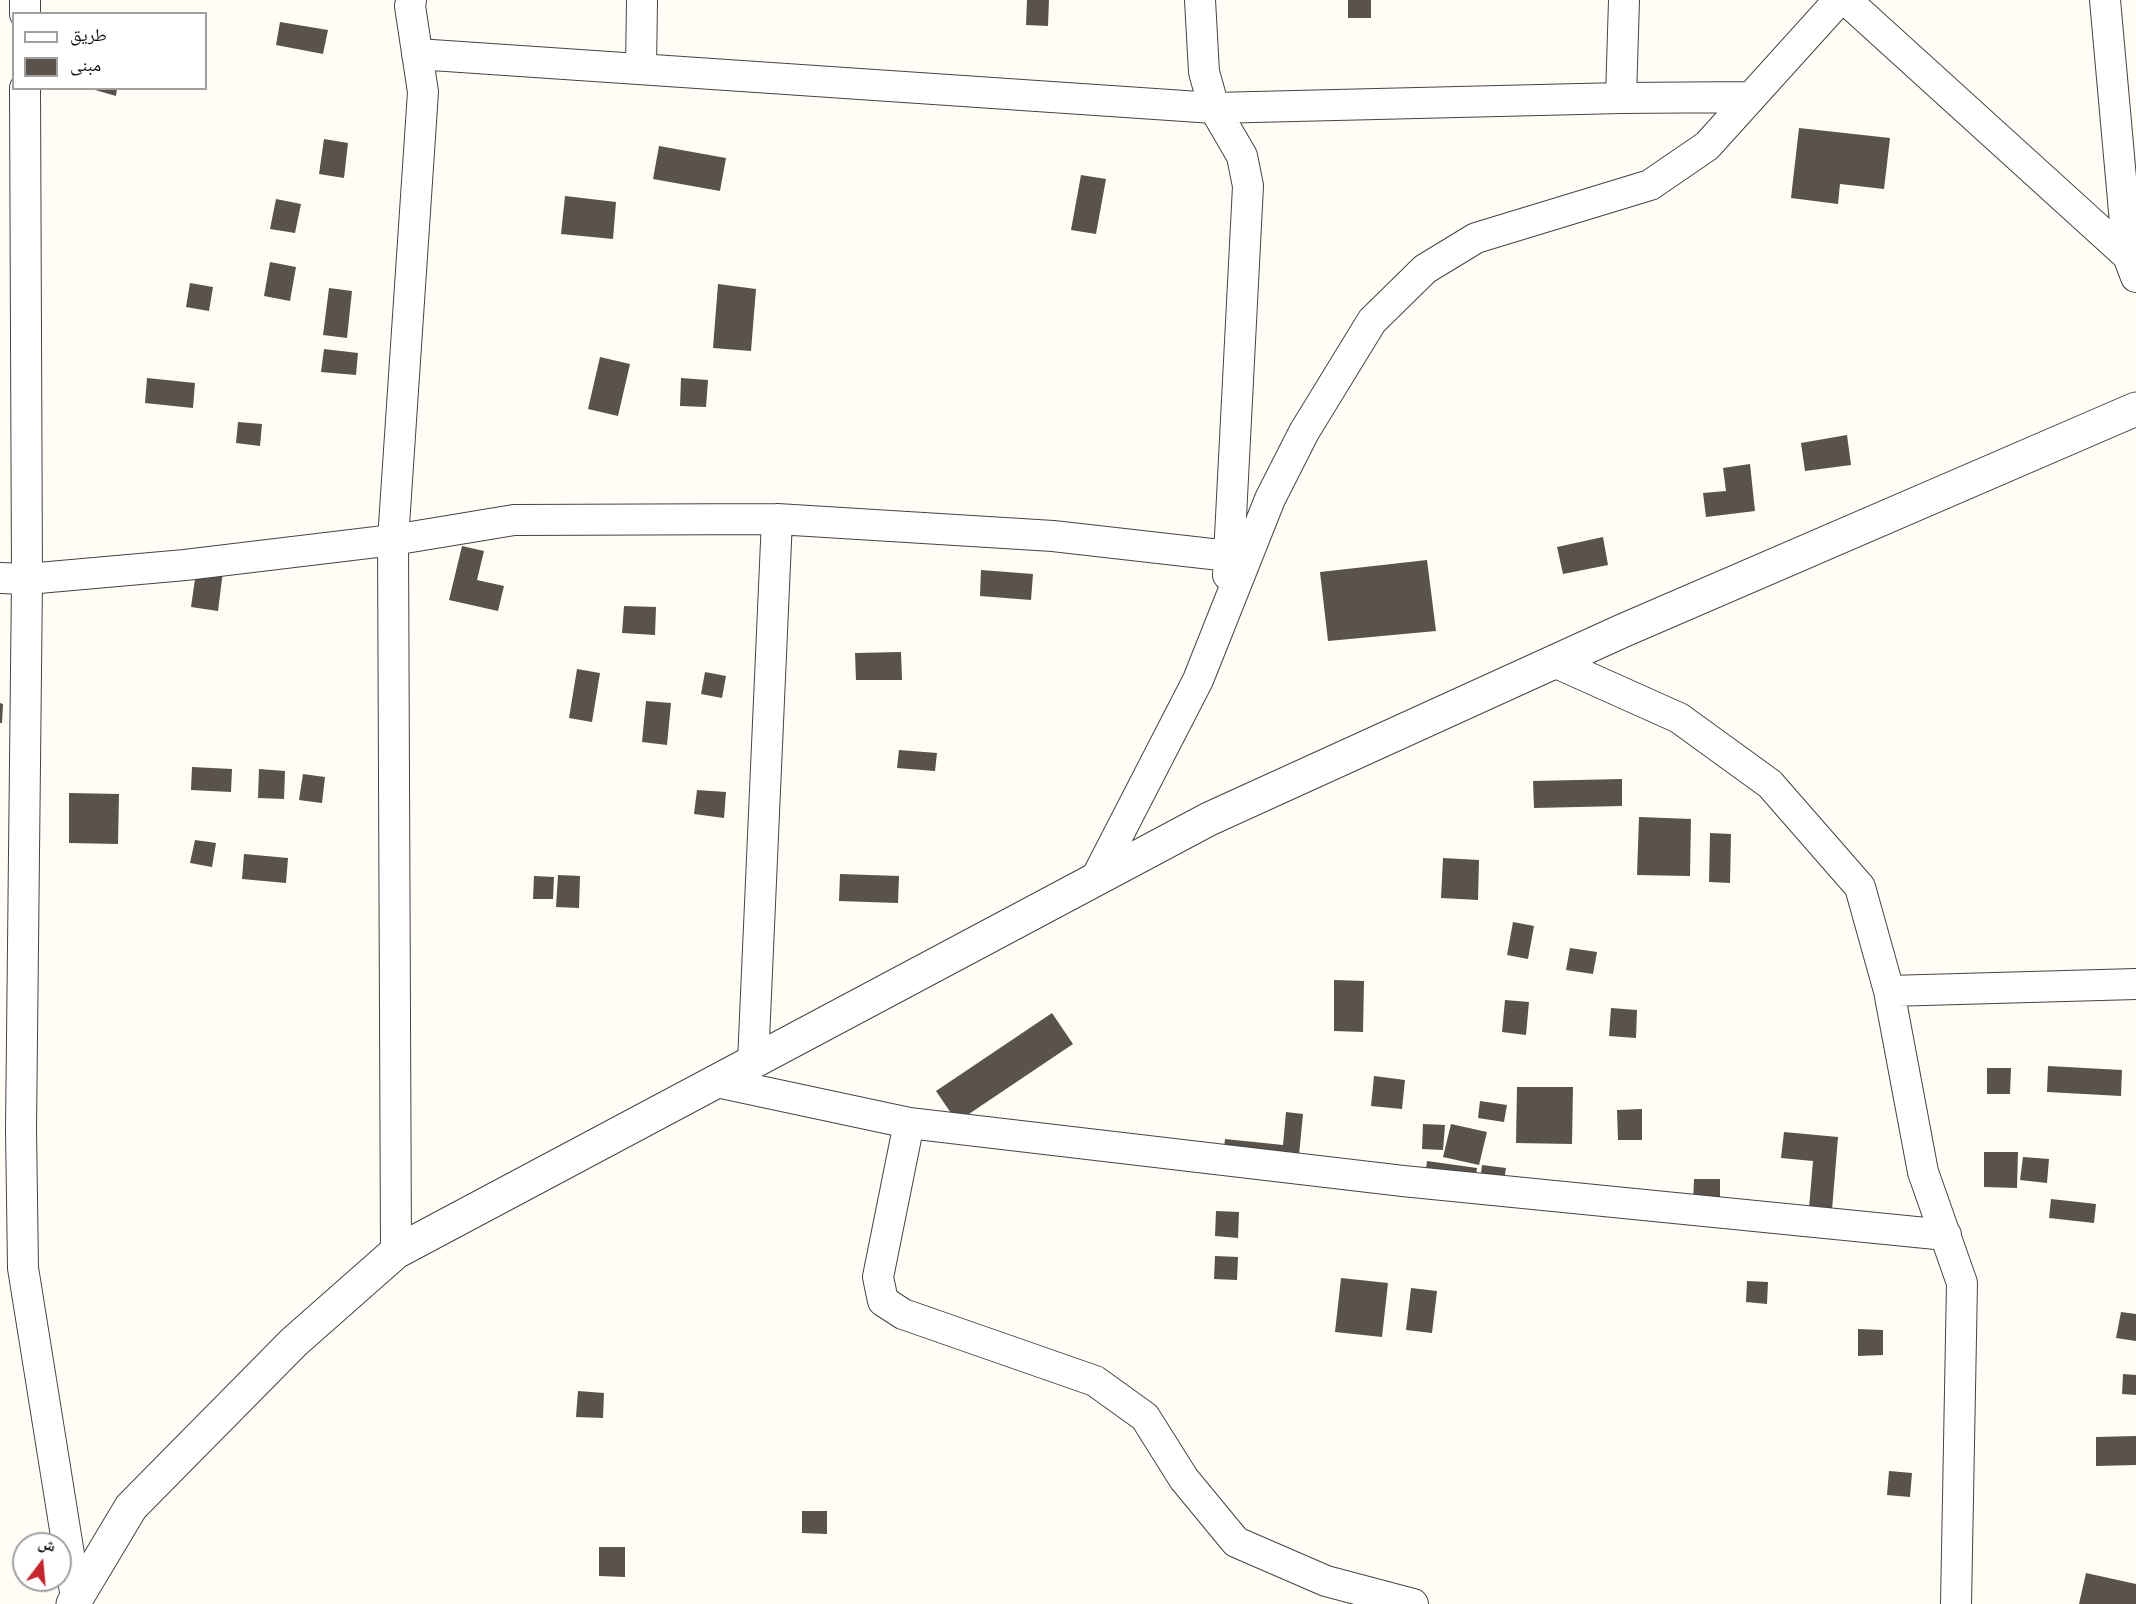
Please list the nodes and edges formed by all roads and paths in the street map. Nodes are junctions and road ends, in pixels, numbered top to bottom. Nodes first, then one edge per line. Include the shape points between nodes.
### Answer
1 (411, 0) edge
2 (642, 0) edge
3 (1200, 0) edge
4 (1624, 0) edge
5 (1839, 0) edge
6 (1846, 0) edge
7 (2105, 0) edge
8 (417, 54) junction
9 (641, 69) junction
10 (25, 90) edge
11 (1751, 97) junction
12 (1621, 98) junction
13 (1214, 108) junction
14 (2126, 113) edge
15 (2132, 267) edge
16 (13, 349) edge
17 (2136, 409) edge
18 (777, 519) junction
19 (393, 540) junction
20 (1229, 556) junction
21 (13, 578) edge
22 (1226, 606) junction
23 (1554, 662) junction
24 (1095, 880) junction
25 (2136, 984) edge
26 (1889, 991) junction
27 (753, 1062) junction
28 (717, 1082) junction
29 (909, 1123) junction
30 (10, 1128) edge
31 (1946, 1234) junction
32 (396, 1252) junction
33 (12, 1268) edge
34 (74, 1601) edge
35 (1413, 1604) edge
36 (1956, 1604) edge

1 - 8 street
2 - 9 street
3 - 13 street via 1204,72
4 - 12 street
5 - 11 street
6 - 15 street
7 - 14 street
8 - 9 street
8 - 19 street via 423,92
9 - 13 street
10 - 16 street
11 - 12 street
11 - 22 street via 1707,146 1650,185 1476,238 1425,269 1372,321 1304,432 1270,499
12 - 13 street
13 - 20 street via 1242,156 1248,186
14 - 15 street
16 - 21 street
17 - 23 street
18 - 19 street via 514,520
18 - 20 street via 1053,536
18 - 27 street
19 - 21 street via 185,565
19 - 32 street
20 - 22 street
21 - 30 street
22 - 24 street via 1198,680
23 - 24 street via 1209,819
23 - 26 street via 1679,718 1770,784 1860,886
24 - 27 street
25 - 26 street
26 - 31 street via 1923,1172
27 - 28 street
28 - 29 street
28 - 32 street
29 - 31 street via 1403,1181
29 - 35 street via 878,1277 883,1301 903,1314 1095,1380 1145,1417 1184,1479 1236,1542 1326,1581
30 - 33 street
31 - 36 street via 1962,1283
32 - 34 street via 294,1342 131,1507
33 - 34 street

